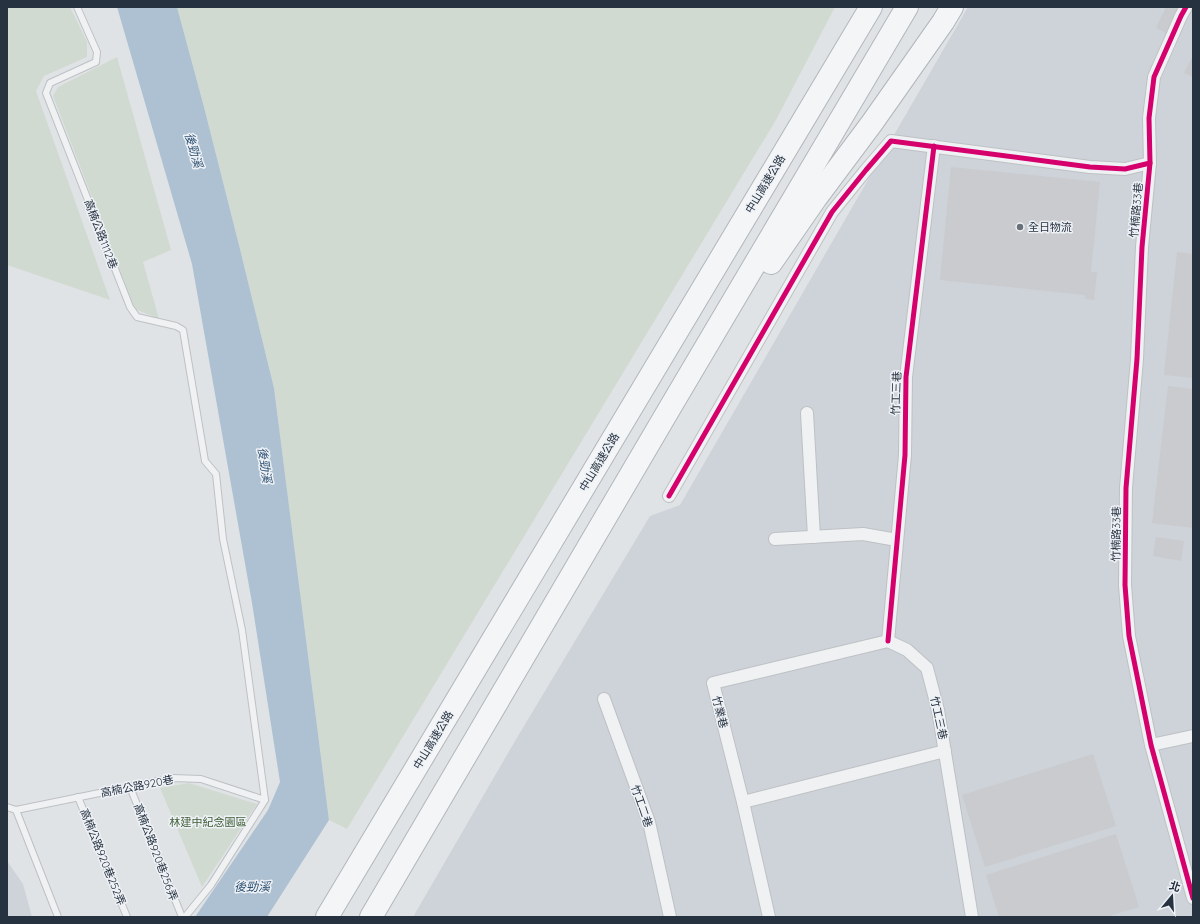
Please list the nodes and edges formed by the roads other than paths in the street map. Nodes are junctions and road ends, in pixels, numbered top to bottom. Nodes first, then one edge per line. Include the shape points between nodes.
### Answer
1 (77, 7) edge
2 (862, 7) edge
3 (871, 7) edge
4 (907, 7) edge
5 (952, 7) edge
6 (1186, 7) edge
7 (823, 88) junction
8 (934, 146) junction
9 (1150, 163) junction
10 (671, 406) junction
11 (807, 413) dead end
12 (669, 496) dead end
13 (814, 537) junction
14 (775, 539) dead end
15 (897, 540) junction
16 (888, 641) junction
17 (604, 699) dead end
18 (1193, 736) edge
19 (1151, 745) junction
20 (945, 751) junction
21 (130, 786) junction
22 (78, 797) junction
23 (266, 800) junction
24 (742, 802) junction
25 (7, 807) edge
26 (16, 810) junction
27 (1193, 898) edge
28 (58, 917) edge
29 (127, 917) edge
30 (183, 917) edge
31 (327, 917) edge
32 (371, 917) edge
33 (670, 917) edge
34 (769, 917) edge
35 (972, 917) edge

1 - 23 lane, 高楠公路1112巷 via 97,52 96,62 50,83 46,93 130,307 138,317 184,330 206,461 216,474 223,539 242,630
2 - 7 highway
3 - 7 highway, 中山高速公路
4 - 10 highway
5 - 10 highway
6 - 9 street, 竹楠路33巷 via 1154,77 1149,118
7 - 31 highway, 中山高速公路
8 - 9 street via 1090,167 1125,169
8 - 12 street via 891,141 832,212
8 - 15 street, 竹工三巷 via 906,377 905,455
9 - 19 street, 竹楠路33巷 via 1126,488 1125,585 1128,636
10 - 32 highway
11 - 13 street
13 - 14 street
13 - 15 street via 863,534
15 - 16 street, 竹工三巷
16 - 20 street, 竹工三巷 via 907,650 927,668
16 - 24 street, 竹業巷 via 713,683
17 - 33 street, 竹工二巷 via 649,822
18 - 19 street
19 - 27 street, 竹楠路33巷
20 - 24 street, 竹工三巷
20 - 35 street, 竹工三巷
21 - 22 lane, 高楠公路920巷
21 - 23 lane, 高楠公路920巷 via 173,778 201,779
21 - 30 lane, 高楠公路920巷256弄
22 - 26 lane, 高楠公路920巷
22 - 29 lane, 高楠公路920巷252弄
23 - 30 lane via 211,885
24 - 34 street, 竹業巷
25 - 26 lane
26 - 28 lane

